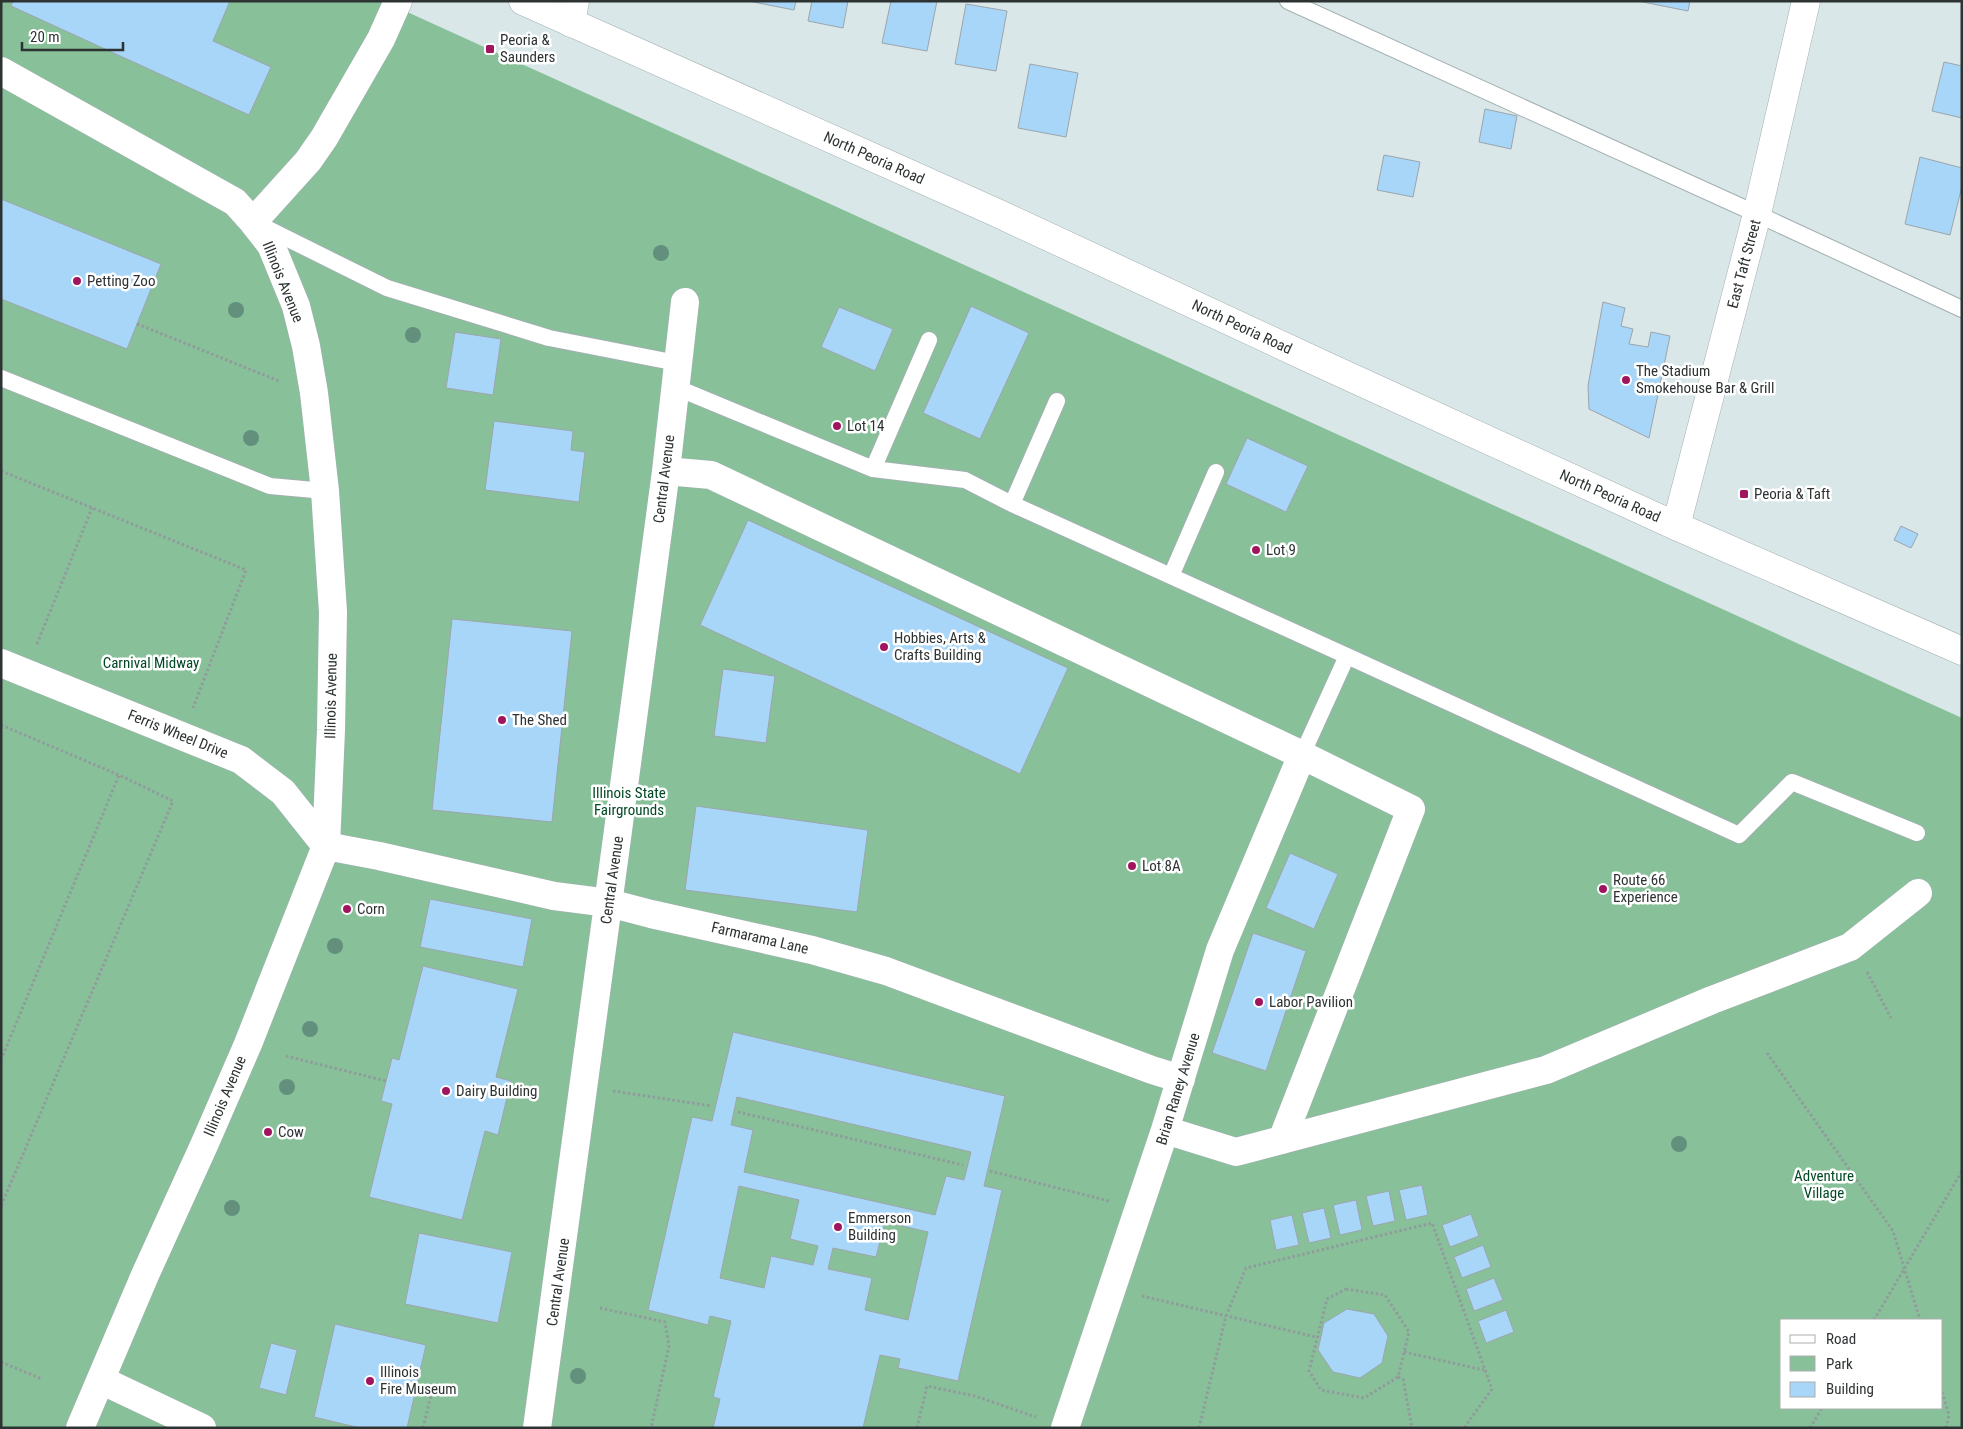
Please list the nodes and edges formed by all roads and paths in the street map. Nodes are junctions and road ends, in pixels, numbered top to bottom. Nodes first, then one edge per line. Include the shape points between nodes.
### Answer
1 (398, 1) edge
2 (524, 1) edge
3 (1288, 1) edge
4 (1806, 1) edge
5 (573, 12) edge
6 (1, 71) edge
7 (1757, 214) junction
8 (253, 222) junction
9 (685, 302) dead end
10 (1962, 309) edge
11 (137, 324) dead end
12 (929, 340) dead end
13 (676, 375) junction
14 (1, 378) edge
15 (280, 381) dead end
16 (1057, 401) dead end
17 (873, 469) junction
18 (666, 470) junction
19 (1, 471) edge
20 (1216, 472) dead end
21 (325, 491) junction
22 (1012, 504) junction
23 (92, 508) junction
24 (1676, 526) junction
25 (1171, 576) junction
26 (1962, 651) edge
27 (1347, 656) junction
28 (13, 667) edge
29 (1, 725) edge
30 (183, 736) junction
31 (1302, 755) junction
32 (119, 775) junction
33 (1917, 833) dead end
34 (326, 846) junction
35 (1918, 893) dead end
36 (609, 902) junction
37 (1850, 946) junction
38 (1891, 1018) dead end
39 (1767, 1053) dead end
40 (286, 1056) dead end
41 (1, 1060) edge
42 (1181, 1079) junction
43 (386, 1081) dead end
44 (611, 1090) dead end
45 (712, 1106) dead end
46 (738, 1112) dead end
47 (1165, 1130) junction
48 (1282, 1140) junction
49 (963, 1165) dead end
50 (990, 1171) dead end
51 (1962, 1171) edge
52 (1109, 1201) dead end
53 (1, 1206) edge
54 (1904, 1270) junction
55 (1136, 1295) dead end
56 (600, 1308) dead end
57 (1226, 1316) junction
58 (1875, 1319) edge
59 (1920, 1319) edge
60 (1316, 1337) junction
61 (1404, 1352) junction
62 (1, 1362) edge
63 (1485, 1370) junction
64 (1398, 1377) junction
65 (42, 1379) dead end
66 (101, 1380) junction
67 (431, 1395) dead end
68 (1943, 1395) edge
69 (1821, 1409) edge
70 (1039, 1418) dead end
71 (80, 1428) edge
72 (202, 1428) edge
73 (423, 1428) edge
74 (537, 1428) edge
75 (650, 1428) edge
76 (917, 1428) edge
77 (1065, 1428) edge
78 (1199, 1428) edge
79 (1412, 1428) edge
80 (1464, 1428) edge
81 (1810, 1428) edge
82 (1946, 1428) edge

1 - 8 street via 381,39 324,138 308,161
2 - 5 street, North Peoria Road
3 - 7 lane
4 - 7 street, East Taft Street
5 - 24 street, North Peoria Road via 986,208
6 - 8 street, Illinois Avenue via 235,202
7 - 10 lane
7 - 24 street, East Taft Street
8 - 13 lane via 387,288
8 - 21 street, Illinois Avenue via 271,245 296,306 308,356
9 - 13 street, Central Avenue
11 - 15 path
12 - 17 lane
13 - 17 lane
13 - 18 street, Central Avenue
14 - 21 lane via 270,486
16 - 22 lane
17 - 22 lane via 966,480
18 - 31 street via 711,475
18 - 36 street, Central Avenue
19 - 23 path
20 - 25 lane
21 - 34 street, Illinois Avenue via 333,612
22 - 25 lane
23 - 28 path
23 - 30 path via 246,570
24 - 26 street, North Peoria Road
25 - 27 lane
27 - 31 lane
27 - 33 lane via 1739,835 1792,782
28 - 30 street, Ferris Wheel Drive
29 - 32 path
30 - 34 street, Ferris Wheel Drive via 241,760 283,792
31 - 42 street, Brian Raney Avenue via 1220,950
31 - 48 street via 1411,809
32 - 41 path
32 - 53 path via 173,801
34 - 36 street, Farmarama Lane via 554,896
34 - 66 street, Illinois Avenue via 244,1053
35 - 37 street
36 - 42 street, Farmarama Lane via 886,971
36 - 74 street, Central Avenue
37 - 38 path via 1874,983
37 - 48 street via 1546,1070
39 - 54 path via 1893,1231
40 - 43 path
42 - 47 street, Brian Raney Avenue
44 - 45 path
46 - 49 path
47 - 48 street via 1236,1152
47 - 77 street, Brian Raney Avenue
50 - 52 path
51 - 54 path
54 - 58 path
54 - 59 path
55 - 57 path
56 - 75 path via 664,1322 669,1346
57 - 60 path
57 - 63 path via 1246,1268 1432,1222
57 - 78 path
60 - 61 path via 1327,1299 1346,1289 1385,1295 1409,1332
60 - 64 path via 1309,1371 1321,1390 1364,1398
61 - 63 path
61 - 64 path
62 - 65 path
63 - 80 path via 1492,1389
64 - 79 path via 1403,1379
66 - 71 street, Illinois Avenue
66 - 72 street
67 - 73 path
68 - 82 path via 1949,1415
69 - 81 path
70 - 76 path via 975,1396 927,1386

